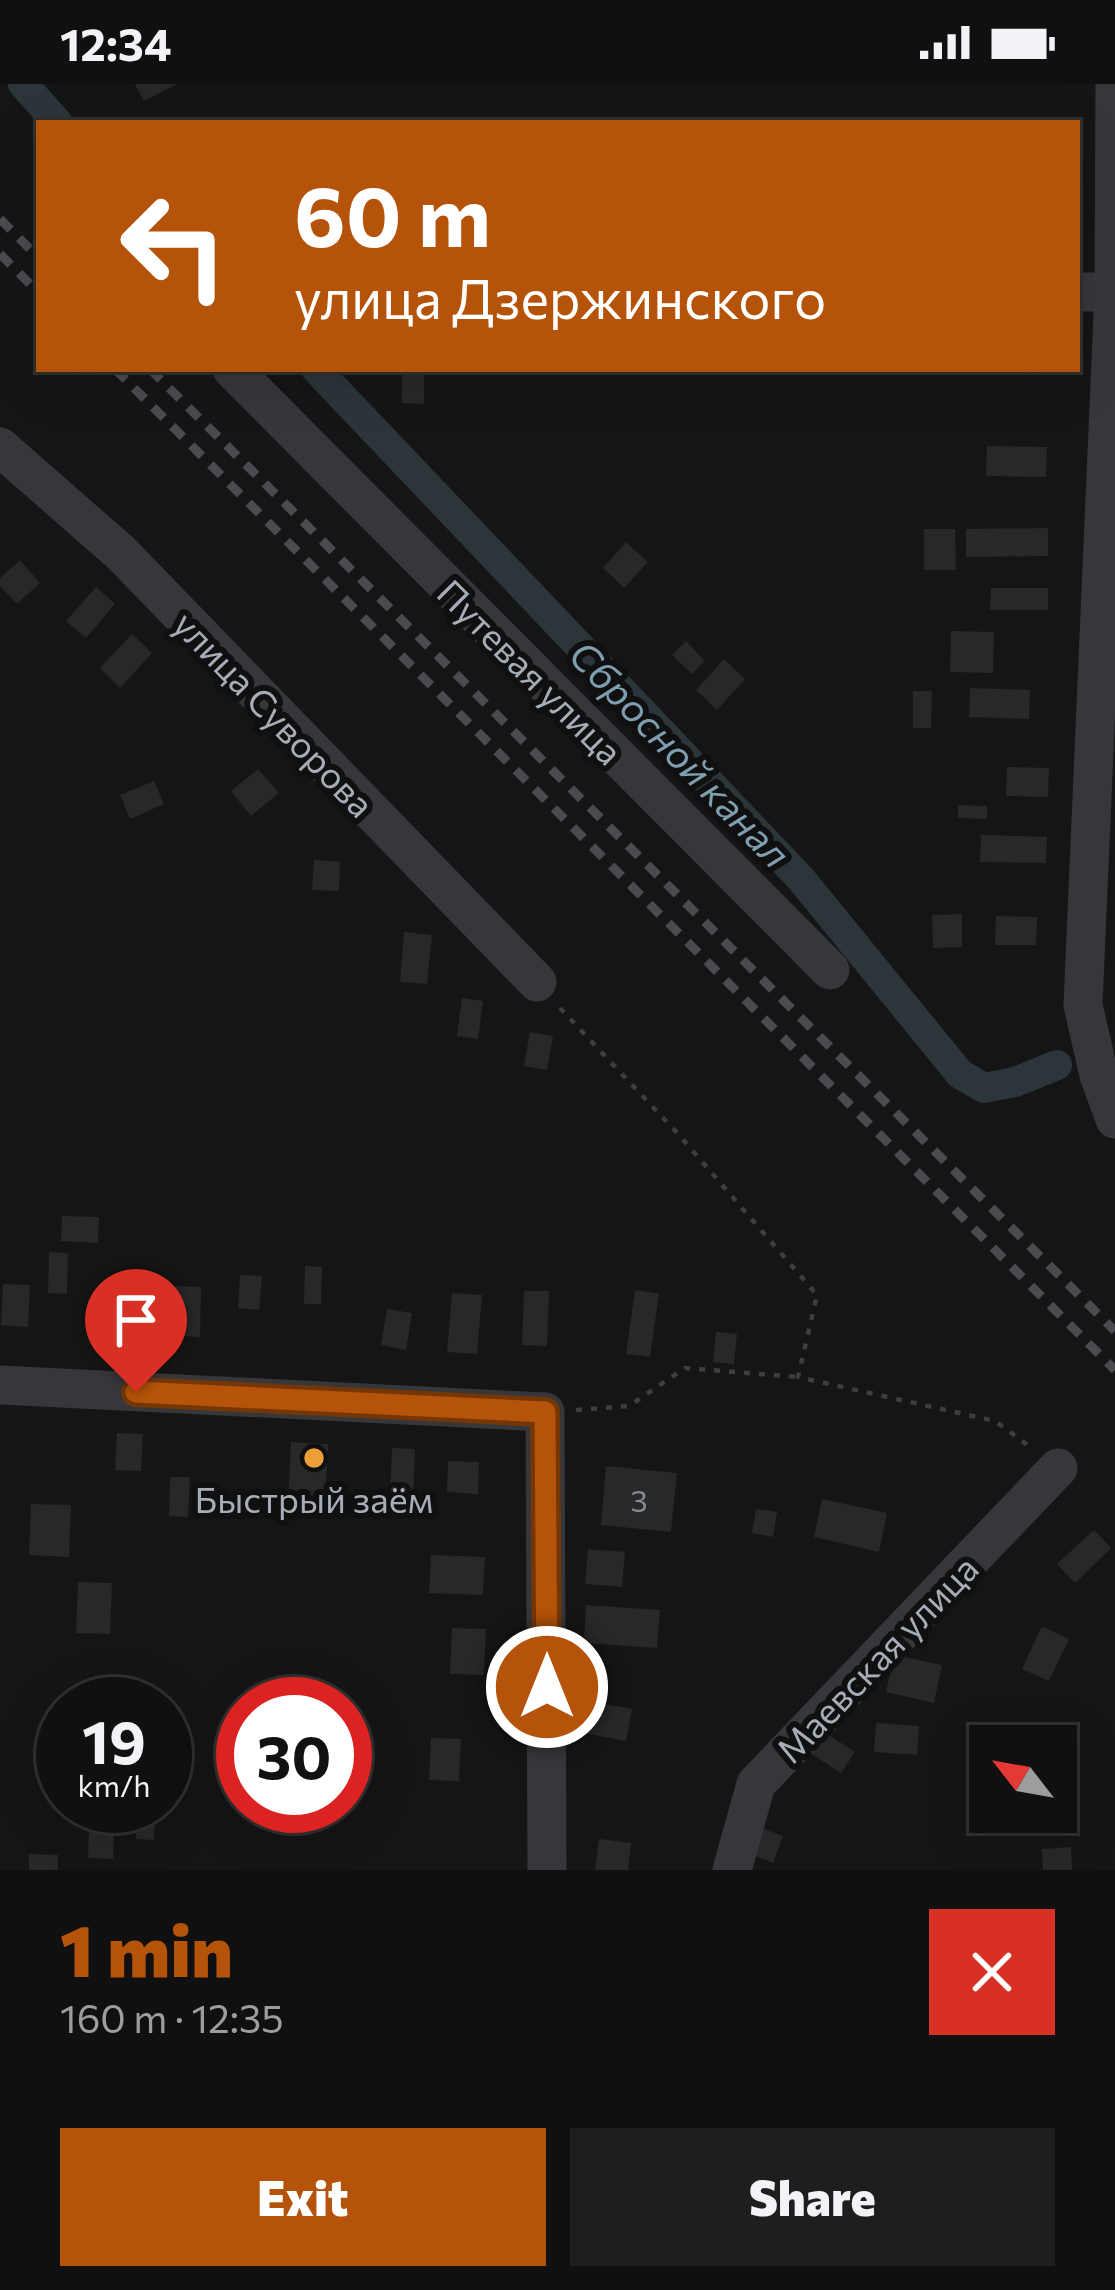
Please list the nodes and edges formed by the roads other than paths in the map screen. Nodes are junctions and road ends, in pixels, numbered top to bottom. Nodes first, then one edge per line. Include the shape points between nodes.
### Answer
1 (1114, 84) edge
2 (1080, 292) edge
3 (1114, 292) edge
4 (236, 372) edge
5 (2, 451) edge
6 (830, 970) dead end
7 (537, 982) road end
8 (1115, 1119) edge
9 (0, 1385) edge
10 (1058, 1468) road end
11 (548, 1870) edge
12 (732, 1870) edge

1 - 3 street
2 - 3 street
3 - 8 street via 1083,1005
4 - 6 street, Путевая улица
5 - 7 street, улица Суворова via 121,554
9 - 11 street via 545,1412
10 - 12 street, Маевская улица via 756,1784

